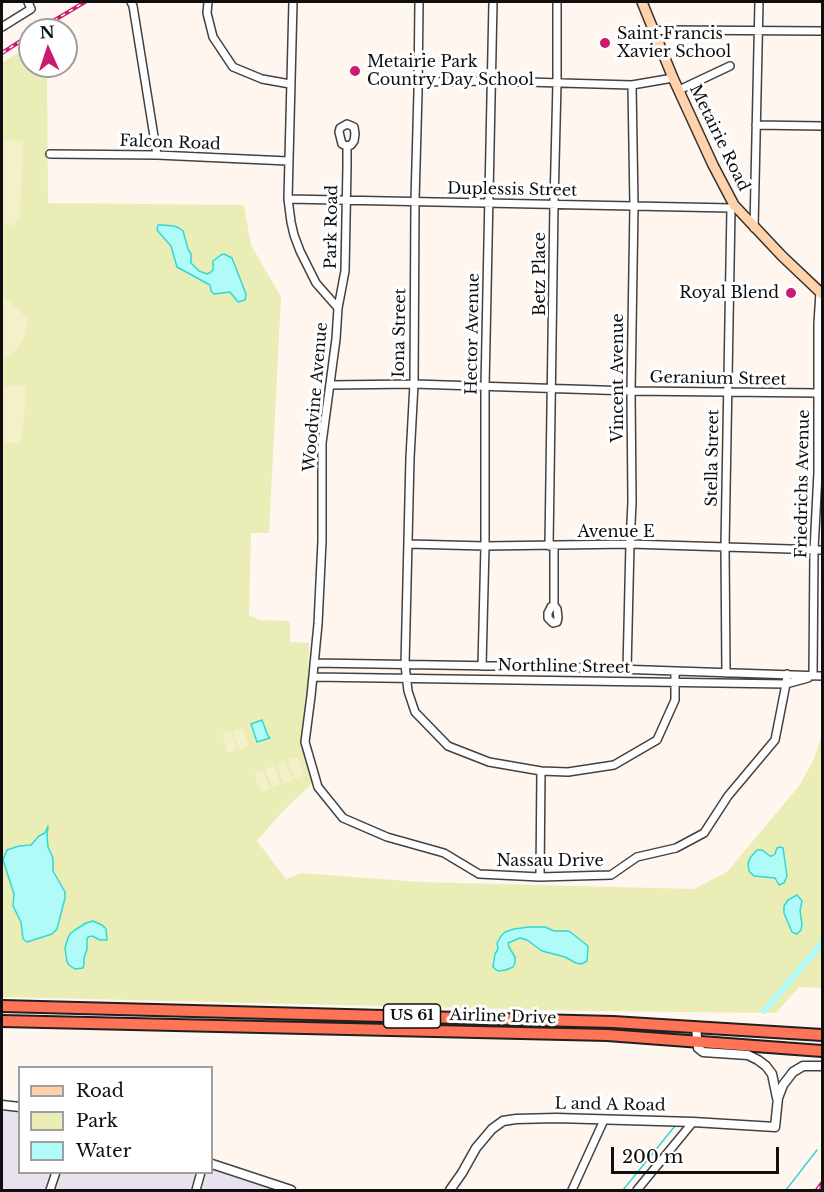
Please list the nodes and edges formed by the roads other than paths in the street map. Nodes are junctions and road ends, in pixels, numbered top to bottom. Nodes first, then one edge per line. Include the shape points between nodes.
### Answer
1 (131, 2) edge
2 (208, 2) edge
3 (292, 2) edge
4 (419, 2) edge
5 (493, 2) edge
6 (557, 2) edge
7 (642, 2) edge
8 (759, 2) edge
9 (29, 5) edge
10 (2, 27) edge
11 (758, 30) junction
12 (654, 31) junction
13 (822, 31) edge
14 (730, 66) dead end
15 (674, 78) junction
16 (491, 81) junction
17 (418, 82) junction
18 (557, 83) junction
19 (290, 84) junction
20 (633, 85) junction
21 (679, 90) junction
22 (756, 125) junction
23 (822, 126) edge
24 (347, 146) dead end
25 (50, 154) dead end
26 (157, 155) junction
27 (288, 161) junction
28 (288, 200) junction
29 (345, 200) junction
30 (415, 201) junction
31 (489, 204) junction
32 (554, 204) junction
33 (634, 206) junction
34 (732, 206) junction
35 (754, 228) junction
36 (821, 293) edge
37 (338, 308) junction
38 (414, 384) junction
39 (330, 385) junction
40 (485, 387) junction
41 (552, 388) junction
42 (631, 391) junction
43 (728, 392) junction
44 (818, 393) junction
45 (820, 473) edge
46 (409, 544) junction
47 (630, 544) junction
48 (485, 546) junction
49 (552, 546) junction
50 (725, 547) junction
51 (818, 550) edge
52 (554, 605) dead end
53 (314, 663) junction
54 (405, 665) junction
55 (482, 666) junction
56 (627, 670) junction
57 (675, 671) junction
58 (726, 672) junction
59 (787, 674) junction
60 (813, 676) junction
61 (822, 676) edge
62 (313, 677) junction
63 (407, 678) junction
64 (675, 682) junction
65 (786, 684) junction
66 (541, 771) junction
67 (540, 877) junction
68 (2, 1006) edge
69 (116, 1008) junction
70 (378, 1015) junction
71 (2, 1021) edge
72 (117, 1023) junction
73 (696, 1027) junction
74 (378, 1029) junction
75 (822, 1035) edge
76 (697, 1041) junction
77 (822, 1051) edge
78 (822, 1066) edge
79 (777, 1098) junction
80 (2, 1105) edge
81 (18, 1107) edge
82 (604, 1120) junction
83 (693, 1122) junction
84 (213, 1164) edge
85 (56, 1174) edge
86 (201, 1174) edge
87 (50, 1191) edge
88 (196, 1191) edge
89 (291, 1191) edge
90 (450, 1191) edge
91 (572, 1191) edge
92 (637, 1191) edge

1 - 26 street
2 - 19 street via 213,37 233,67 262,79
3 - 19 street, Woodvine Avenue
4 - 17 street, Iona Street
5 - 16 street, Hector Avenue
6 - 18 street, Betz Place
7 - 12 main road, Metairie Road
8 - 11 street
9 - 10 street
11 - 12 street
11 - 13 street
11 - 22 street
12 - 15 main road, Metairie Road
14 - 21 street
15 - 20 street
15 - 21 main road, Metairie Road
16 - 17 street
16 - 18 street
16 - 31 street, Hector Avenue
17 - 30 street, Iona Street
18 - 20 street
18 - 32 street, Betz Place
19 - 27 street, Woodvine Avenue
20 - 33 street, Vincent Avenue
21 - 34 main road, Metairie Road
22 - 23 street
22 - 35 street
24 - 29 street, Park Road
25 - 26 street, Falcon Road
26 - 27 street, Falcon Road
27 - 28 street, Woodvine Avenue
28 - 29 street, Duplessis Street
28 - 37 street, Woodvine Avenue via 300,250 316,283
29 - 30 street, Duplessis Street
29 - 37 street, Park Road via 345,271
30 - 31 street, Duplessis Street
30 - 38 street, Iona Street
31 - 32 street, Duplessis Street
31 - 40 street, Hector Avenue
32 - 33 street, Duplessis Street
32 - 41 street, Betz Place
33 - 34 street, Duplessis Street
33 - 42 street, Vincent Avenue
34 - 35 main road, Metairie Road
34 - 43 street, Stella Street
35 - 36 main road, Metairie Road
36 - 44 street, Friedrichs Avenue
37 - 39 street, Woodvine Avenue
38 - 39 street, Geranium Street
38 - 40 street, Geranium Street
38 - 46 street, Iona Street
39 - 53 street, Woodvine Avenue via 322,443 322,541
40 - 41 street, Geranium Street
40 - 48 street, Hector Avenue
41 - 42 street, Geranium Street
41 - 49 street, Betz Place
42 - 43 street, Geranium Street
42 - 47 street, Vincent Avenue
43 - 44 street, Geranium Street
43 - 50 street, Stella Street
44 - 45 street, Friedrichs Avenue
45 - 51 street, Friedrichs Avenue
46 - 48 street, Avenue E
46 - 54 street, Iona Street
47 - 49 street, Avenue E
47 - 50 street, Avenue E
47 - 56 street, Vincent Avenue
48 - 49 street, Avenue E
48 - 55 street, Hector Avenue
49 - 52 street, Betz Place
50 - 51 street, Avenue E
50 - 58 street, Stella Street
51 - 60 street, Friedrichs Avenue
53 - 54 street, Northline Street
53 - 62 street, Nassau Drive
54 - 55 street, Northline Street
54 - 63 street, Iona Street
55 - 56 street, Northline Street
56 - 57 street, Northline Street
57 - 58 street, Northline Street
57 - 64 street, Iona Street
58 - 59 street, Northline Street
59 - 60 street, Northline Street
59 - 65 street, Nassau Drive
60 - 61 street, Northline Street
60 - 65 street, Northline Street
62 - 63 street, Northline Street
62 - 67 street, Nassau Drive via 305,742 318,787 343,818 387,837 444,853 479,874
63 - 64 street, Northline Street
63 - 66 street, Iona Street via 415,712 448,746 489,762
64 - 65 street, Northline Street
64 - 66 street, Iona Street via 675,700 657,740 614,765 568,772
65 - 67 street, Nassau Drive via 775,740 728,796 704,833 676,848 637,857 611,875
66 - 67 street
68 - 69 highway, Airline Drive / US 61
69 - 70 highway, Airline Drive / US 61
69 - 72 highway
70 - 73 highway, Airline Drive / US 61
70 - 74 highway
71 - 72 highway, Airline Drive / US 61
72 - 74 highway, Airline Drive / US 61
73 - 75 highway, Airline Drive / US 61
73 - 76 street
74 - 76 highway, Airline Drive / US 61
76 - 77 highway, Airline Drive / US 61
76 - 79 street via 703,1052 748,1055 758,1060 772,1074
78 - 79 street via 803,1066 793,1072
79 - 83 street, L and A Road via 775,1127
80 - 81 street
82 - 83 street, L and A Road
82 - 90 street, L and A Road via 503,1121 476,1148
82 - 91 street
83 - 92 street
84 - 89 street
85 - 87 street
86 - 88 street

